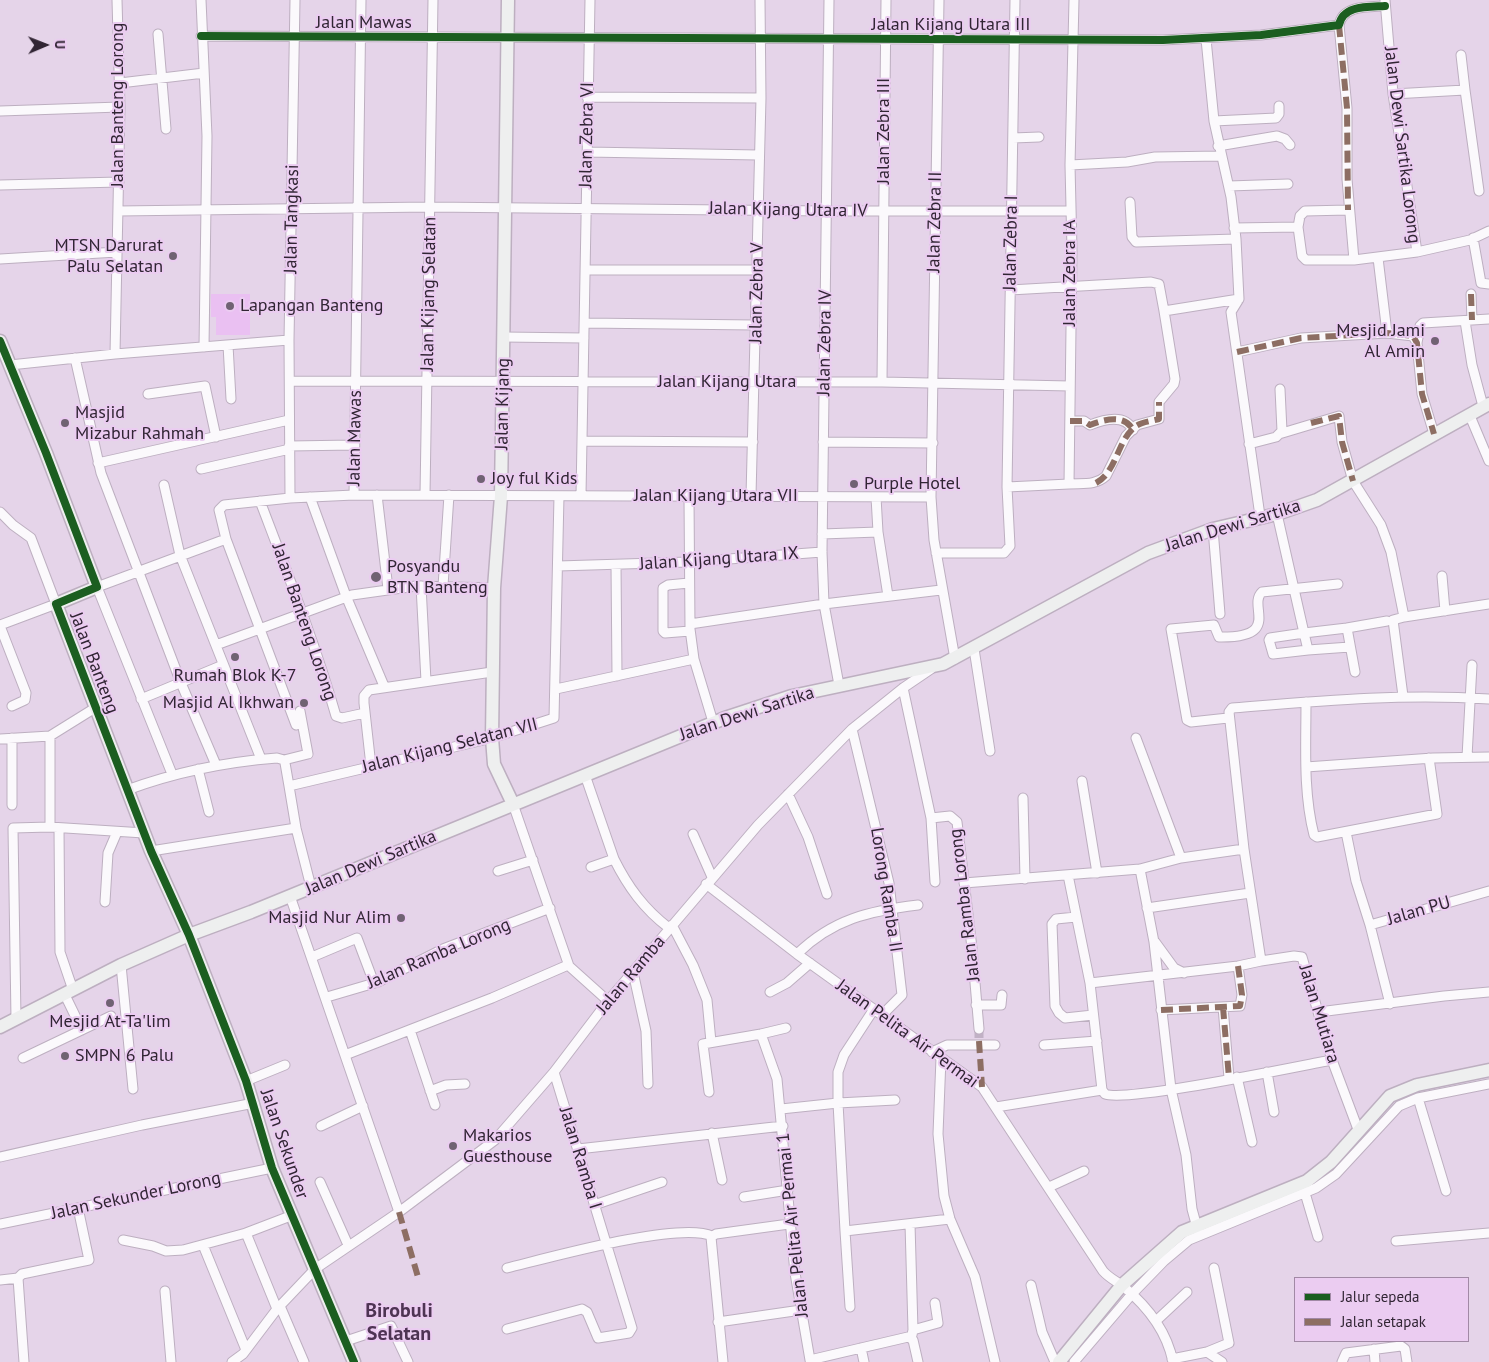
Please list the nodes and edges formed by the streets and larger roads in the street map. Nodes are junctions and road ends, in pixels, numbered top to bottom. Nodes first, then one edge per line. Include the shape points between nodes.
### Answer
1 (117, 0) edge
2 (201, 0) edge
3 (295, 0) edge
4 (361, 0) edge
5 (433, 0) edge
6 (508, 0) edge
7 (590, 0) edge
8 (760, 0) edge
9 (829, 0) edge
10 (886, 0) edge
11 (938, 0) edge
12 (1015, 0) edge
13 (1074, 0) edge
14 (1385, 3) edge
15 (1339, 25) junction
16 (158, 34) dead end
17 (201, 36) junction
18 (294, 37) junction
19 (360, 37) junction
20 (433, 38) junction
21 (508, 38) junction
22 (828, 39) junction
23 (1206, 39) junction
24 (589, 40) junction
25 (761, 40) junction
26 (885, 40) junction
27 (938, 40) junction
28 (1015, 40) junction
29 (1074, 40) junction
30 (1461, 55) dead end
31 (204, 73) junction
32 (161, 79) junction
33 (120, 83) junction
34 (1465, 90) junction
35 (1393, 94) junction
36 (587, 97) junction
37 (760, 98) junction
38 (1279, 106) dead end
39 (120, 107) junction
40 (0, 111) edge
41 (1276, 118) junction
42 (1214, 121) junction
43 (166, 130) dead end
44 (1277, 136) junction
45 (1039, 137) dead end
46 (1013, 138) junction
47 (1290, 145) dead end
48 (1218, 146) junction
49 (587, 152) junction
50 (758, 155) junction
51 (1221, 156) junction
52 (1070, 165) junction
53 (119, 182) junction
54 (1288, 184) dead end
55 (0, 185) edge
56 (1229, 186) junction
57 (1479, 191) dead end
58 (1130, 202) dead end
59 (429, 207) junction
60 (359, 208) junction
61 (506, 208) junction
62 (586, 208) junction
63 (1011, 209) junction
64 (204, 210) junction
65 (292, 210) junction
66 (759, 210) junction
67 (935, 210) junction
68 (1348, 210) junction
69 (118, 211) junction
70 (827, 211) junction
71 (884, 211) junction
72 (1070, 211) junction
73 (1298, 227) junction
74 (1234, 228) junction
75 (1489, 231) edge
76 (1473, 238) junction
77 (1236, 239) junction
78 (117, 252) junction
79 (1417, 252) junction
80 (1378, 258) junction
81 (0, 259) edge
82 (1354, 260) junction
83 (586, 270) junction
84 (757, 270) junction
85 (1489, 284) edge
86 (1070, 287) junction
87 (1010, 290) junction
88 (1471, 294) dead end
89 (1239, 299) junction
90 (1164, 311) junction
91 (1489, 319) edge
92 (1469, 320) junction
93 (585, 323) junction
94 (755, 325) junction
95 (1387, 333) junction
96 (503, 337) junction
97 (584, 338) junction
98 (289, 340) junction
99 (0, 341) edge
100 (1418, 343) junction
101 (228, 345) junction
102 (204, 347) junction
103 (1237, 352) junction
104 (115, 354) junction
105 (75, 358) junction
106 (10, 365) junction
107 (356, 380) junction
108 (290, 381) junction
109 (428, 381) junction
110 (504, 381) junction
111 (583, 382) junction
112 (882, 382) junction
113 (755, 383) junction
114 (825, 383) junction
115 (933, 383) junction
116 (1010, 384) junction
117 (1070, 386) junction
118 (1280, 389) dead end
119 (148, 394) dead end
120 (231, 399) dead end
121 (1486, 405) edge
122 (1470, 416) junction
123 (289, 420) junction
124 (1070, 421) junction
125 (1133, 430) junction
126 (1280, 434) junction
127 (1434, 434) junction
128 (216, 436) junction
129 (582, 442) junction
130 (753, 442) junction
131 (823, 442) junction
132 (932, 443) junction
133 (1249, 444) junction
134 (354, 445) junction
135 (290, 447) junction
136 (1489, 461) edge
137 (98, 463) junction
138 (201, 469) dead end
139 (1353, 481) junction
140 (1069, 484) junction
141 (164, 485) dead end
142 (1007, 487) junction
143 (354, 495) junction
144 (377, 495) junction
145 (425, 495) junction
146 (449, 495) junction
147 (581, 495) junction
148 (501, 496) junction
149 (559, 496) junction
150 (752, 496) junction
151 (310, 497) junction
152 (689, 497) junction
153 (822, 497) junction
154 (876, 497) junction
155 (290, 498) junction
156 (932, 498) junction
157 (260, 501) junction
158 (0, 512) edge
159 (1277, 514) junction
160 (1260, 516) junction
161 (1213, 529) junction
162 (878, 532) junction
163 (822, 534) junction
164 (226, 538) junction
165 (822, 552) junction
166 (936, 553) junction
167 (180, 555) junction
168 (689, 562) junction
169 (616, 564) junction
170 (558, 566) junction
171 (138, 572) junction
172 (1442, 576) dead end
173 (689, 584) junction
174 (1338, 584) dead end
175 (422, 586) junction
176 (444, 586) junction
177 (97, 587) junction
178 (494, 588) junction
179 (388, 589) junction
180 (1294, 589) junction
181 (941, 590) junction
182 (346, 596) junction
183 (888, 596) junction
184 (56, 604) junction
185 (824, 604) junction
186 (1489, 604) edge
187 (1444, 611) junction
188 (303, 612) junction
189 (1220, 614) dead end
190 (1404, 616) junction
191 (1387, 621) dead end
192 (0, 625) edge
193 (690, 628) junction
194 (1347, 628) junction
195 (259, 629) junction
196 (1304, 633) junction
197 (216, 645) junction
198 (1350, 647) junction
199 (974, 649) junction
200 (1308, 650) junction
201 (694, 659) junction
202 (955, 659) junction
203 (223, 664) junction
204 (1472, 665) dead end
205 (936, 667) junction
206 (492, 672) junction
207 (1355, 672) dead end
208 (617, 676) junction
209 (426, 681) junction
210 (181, 683) junction
211 (839, 685) junction
212 (384, 686) junction
213 (904, 688) junction
214 (556, 689) junction
215 (1402, 696) junction
216 (1470, 698) junction
217 (141, 699) junction
218 (1489, 699) edge
219 (1306, 702) junction
220 (12, 706) dead end
221 (95, 708) junction
222 (300, 711) dead end
223 (365, 713) junction
224 (1229, 715) junction
225 (712, 722) junction
226 (296, 725) dead end
227 (852, 729) junction
228 (50, 736) junction
229 (12, 738) junction
230 (492, 738) junction
231 (1136, 738) dead end
232 (0, 739) edge
233 (990, 751) dead end
234 (1467, 757) junction
235 (1489, 757) edge
236 (1429, 758) junction
237 (261, 759) junction
238 (284, 760) junction
239 (216, 765) junction
240 (371, 766) junction
241 (1306, 767) junction
242 (198, 768) junction
243 (172, 774) junction
244 (584, 775) junction
245 (1082, 781) dead end
246 (289, 786) junction
247 (127, 790) junction
248 (788, 794) junction
249 (1023, 798) dead end
250 (513, 804) junction
251 (12, 805) dead end
252 (208, 812) dead end
253 (931, 818) junction
254 (55, 827) junction
255 (296, 828) junction
256 (117, 832) junction
257 (1346, 832) junction
258 (144, 833) junction
259 (693, 834) dead end
260 (1244, 849) junction
261 (151, 852) junction
262 (1181, 858) junction
263 (614, 859) junction
264 (533, 860) junction
265 (591, 866) dead end
266 (1140, 869) junction
267 (498, 871) dead end
268 (1096, 873) junction
269 (1068, 876) junction
270 (1025, 879) junction
271 (709, 881) junction
272 (935, 882) dead end
273 (964, 883) junction
274 (311, 887) junction
275 (1489, 891) edge
276 (1250, 892) junction
277 (827, 894) dead end
278 (290, 896) junction
279 (105, 902) dead end
280 (918, 905) dead end
281 (550, 908) junction
282 (890, 908) junction
283 (1147, 908) junction
284 (1076, 917) junction
285 (1370, 925) junction
286 (671, 926) junction
287 (189, 935) junction
288 (1154, 942) junction
289 (797, 954) junction
290 (312, 957) junction
291 (1261, 962) junction
292 (810, 963) junction
293 (121, 965) junction
294 (568, 965) junction
295 (1238, 966) junction
296 (633, 972) junction
297 (1184, 973) junction
298 (1157, 976) junction
299 (374, 983) junction
300 (1090, 983) junction
301 (770, 992) dead end
302 (1489, 992) edge
303 (69, 993) junction
304 (1002, 995) dead end
305 (327, 998) junction
306 (608, 1001) junction
307 (1390, 1004) junction
308 (976, 1005) junction
309 (1223, 1007) junction
310 (874, 1009) junction
311 (1161, 1010) junction
312 (1319, 1012) junction
313 (882, 1015) junction
314 (1094, 1015) junction
315 (111, 1016) dead end
316 (16, 1019) junction
317 (0, 1027) edge
318 (786, 1028) dead end
319 (979, 1029) tunnel mouth
320 (82, 1030) junction
321 (410, 1030) junction
322 (761, 1034) junction
323 (1097, 1041) junction
324 (711, 1042) junction
325 (995, 1045) dead end
326 (1044, 1045) dead end
327 (932, 1052) junction
328 (346, 1055) junction
329 (23, 1058) dead end
330 (941, 1058) junction
331 (1332, 1060) junction
332 (285, 1065) dead end
333 (1489, 1070) edge
334 (554, 1072) junction
335 (1267, 1072) junction
336 (1233, 1077) junction
337 (246, 1081) junction
338 (464, 1084) dead end
339 (648, 1084) dead end
340 (1489, 1084) edge
341 (132, 1089) dead end
342 (1171, 1089) junction
343 (1102, 1090) junction
344 (430, 1091) junction
345 (709, 1092) dead end
346 (1418, 1098) junction
347 (895, 1100) dead end
348 (838, 1103) junction
349 (254, 1104) junction
350 (435, 1105) dead end
351 (363, 1106) junction
352 (996, 1107) junction
353 (781, 1109) junction
354 (1274, 1112) dead end
355 (321, 1126) dead end
356 (783, 1126) junction
357 (1359, 1132) junction
358 (712, 1133) junction
359 (1252, 1142) dead end
360 (578, 1149) junction
361 (0, 1157) edge
362 (272, 1168) junction
363 (1084, 1170) dead end
364 (722, 1180) dead end
365 (320, 1182) dead end
366 (662, 1182) dead end
367 (1048, 1187) junction
368 (788, 1190) junction
369 (1446, 1191) dead end
370 (1305, 1193) junction
371 (744, 1197) dead end
372 (594, 1205) junction
373 (78, 1208) junction
374 (399, 1212) junction
375 (293, 1215) junction
376 (950, 1219) junction
377 (0, 1224) edge
378 (789, 1224) junction
379 (910, 1224) junction
380 (844, 1231) junction
381 (1198, 1231) junction
382 (246, 1233) junction
383 (1489, 1233) edge
384 (712, 1236) junction
385 (1318, 1238) dead end
386 (124, 1240) dead end
387 (1396, 1241) dead end
388 (348, 1245) junction
389 (606, 1245) junction
390 (203, 1246) junction
391 (507, 1268) dead end
392 (1214, 1268) dead end
393 (315, 1269) junction
394 (18, 1278) junction
395 (0, 1280) edge
396 (1030, 1286) dead end
397 (1127, 1290) junction
398 (165, 1291) dead end
399 (1187, 1292) dead end
400 (935, 1302) dead end
401 (279, 1307) junction
402 (850, 1307) dead end
403 (801, 1310) junction
404 (1156, 1320) junction
405 (718, 1322) junction
406 (508, 1329) dead end
407 (912, 1334) junction
408 (346, 1341) junction
409 (861, 1348) junction
410 (1374, 1349) junction
411 (246, 1350) junction
412 (1207, 1352) junction
413 (820, 1360) edge
414 (1173, 1360) edge
415 (805, 1361) edge
416 (24, 1362) edge
417 (172, 1362) edge
418 (232, 1362) edge
419 (304, 1362) edge
420 (354, 1362) edge
421 (408, 1362) edge
422 (724, 1362) edge
423 (864, 1362) edge
424 (918, 1362) edge
425 (996, 1362) edge
426 (1057, 1362) edge
427 (1074, 1362) edge
428 (1222, 1362) edge
429 (1342, 1362) edge
430 (1375, 1362) edge
431 (1407, 1362) edge

1 - 33 street, Jalan Banteng Lorong
2 - 17 street
3 - 18 street, Jalan Tangkasi
4 - 19 street, Jalan Mawas
5 - 20 street, Jalan Kijang Selatan
6 - 21 street, Jalan Kijang
7 - 24 street, Jalan Zebra VI
8 - 25 street, Jalan Zebra V
9 - 22 street, Jalan Zebra IV
10 - 26 street, Jalan Zebra III
11 - 27 street, Jalan Zebra II
12 - 28 street, Jalan Zebra I
13 - 29 street, Jalan Zebra IA
14 - 15 street via 1347,11
14 - 35 street, Jalan Dewi Sartika Lorong
15 - 23 street, Jalan Kijang Utara III
15 - 68 street via 1347,108
16 - 32 street
17 - 18 street
17 - 31 street
18 - 19 street, Jalan Mawas
18 - 65 street, Jalan Tangkasi
19 - 20 street, Jalan Mawas
19 - 60 street, Jalan Mawas
20 - 21 street
20 - 59 street, Jalan Kijang Selatan
21 - 24 street, Jalan Kijang Utara III
21 - 61 street, Jalan Kijang
22 - 25 street, Jalan Kijang Utara III
22 - 26 street, Jalan Kijang Utara III
22 - 70 street, Jalan Zebra IV
23 - 29 street, Jalan Kijang Utara III
23 - 42 street
24 - 25 street, Jalan Kijang Utara III
24 - 36 street, Jalan Zebra VI
25 - 37 street, Jalan Zebra V
26 - 27 street, Jalan Kijang Utara III
26 - 71 street, Jalan Zebra III
27 - 28 street, Jalan Kijang Utara III
27 - 67 street, Jalan Zebra II
28 - 29 street, Jalan Kijang Utara III
28 - 46 street, Jalan Zebra I
29 - 52 street, Jalan Zebra IA
30 - 34 street
31 - 32 street
31 - 64 street
32 - 33 street
32 - 43 street
33 - 39 street, Jalan Banteng Lorong
34 - 35 street
34 - 57 street
35 - 79 street, Jalan Dewi Sartika Lorong
36 - 37 street
36 - 49 street, Jalan Zebra VI
37 - 50 street, Jalan Zebra V
38 - 41 street
39 - 40 street
39 - 53 street, Jalan Banteng Lorong
41 - 42 street
41 - 44 street
42 - 48 street
44 - 47 street
44 - 48 street
45 - 46 street
46 - 63 street, Jalan Zebra I
48 - 51 street
49 - 50 street
49 - 62 street, Jalan Zebra VI
50 - 66 street, Jalan Zebra V
51 - 52 street via 1155,157
51 - 56 street
52 - 72 street, Jalan Zebra IA
53 - 55 street
53 - 69 street, Jalan Banteng Lorong
54 - 56 street
56 - 74 street
58 - 77 street via 1132,237 1136,242
59 - 60 street
59 - 61 street, Jalan Kijang Selatan
59 - 109 street, Jalan Kijang Selatan
60 - 65 street
60 - 107 street, Jalan Mawas
61 - 62 street, Jalan Kijang Utara IV
61 - 96 street, Jalan Kijang
62 - 66 street, Jalan Kijang Utara IV
62 - 83 street, Jalan Zebra VI
63 - 67 street, Jalan Kijang Utara IV
63 - 72 street, Jalan Kijang Utara IV
63 - 87 street, Jalan Zebra I
64 - 65 street, Jalan Banteng Lorong
64 - 69 street, Jalan Banteng Lorong
64 - 102 street
65 - 98 street, Jalan Tangkasi
66 - 70 street, Jalan Kijang Utara IV
66 - 84 street, Jalan Zebra V
67 - 71 street, Jalan Kijang Utara IV
67 - 115 street, Jalan Zebra II
68 - 73 street via 1305,211 1300,216
68 - 82 street
69 - 78 street, Jalan Banteng Lorong
70 - 71 street, Jalan Kijang Utara IV
70 - 114 street, Jalan Zebra IV
71 - 112 street, Jalan Zebra III
72 - 86 street, Jalan Zebra IA
73 - 74 street
73 - 82 street, Jalan Dewi Sartika Lorong via 1304,259
74 - 77 street
75 - 76 street
76 - 79 street
76 - 85 street via 1481,283
77 - 89 street
78 - 81 street
78 - 104 street, Jalan Banteng Lorong
79 - 80 street, Jalan Dewi Sartika Lorong
80 - 82 street, Jalan Dewi Sartika Lorong
80 - 95 street
83 - 84 street
83 - 93 street, Jalan Zebra VI
84 - 94 street, Jalan Zebra V
86 - 87 street
86 - 90 street via 1159,284
86 - 117 street, Jalan Zebra IA
87 - 116 street, Jalan Zebra I
88 - 92 street
89 - 90 street
89 - 103 street via 1231,312
90 - 125 street via 1174,384 1159,402 1159,419 1137,425
91 - 92 street
92 - 100 street via 1423,323
92 - 121 street via 1472,365
93 - 94 street
93 - 97 street, Jalan Zebra VI
94 - 113 street, Jalan Zebra V
95 - 100 street via 1413,336
95 - 103 street via 1301,338
96 - 97 street
96 - 110 street, Jalan Kijang
97 - 111 street, Jalan Zebra VI
98 - 101 street
98 - 108 street, Jalan Tangkasi
99 - 106 street, Jalan Banteng
100 - 127 street via 1422,394
101 - 102 street
101 - 120 street
102 - 104 street
103 - 133 street
104 - 105 street
105 - 106 street
105 - 137 street
106 - 177 street, Jalan Banteng
107 - 108 street, Jalan Mawas
107 - 109 street, Jalan Mawas
107 - 134 street, Jalan Mawas
108 - 123 street, Jalan Tangkasi
109 - 110 street, Jalan Kijang Selatan
109 - 145 street, Jalan Kijang Selatan
110 - 111 street, Jalan Kijang Utara
110 - 148 street, Jalan Kijang
111 - 113 street, Jalan Kijang Utara
111 - 129 street, Jalan Zebra VI
112 - 114 street, Jalan Kijang Utara
112 - 115 street, Jalan Kijang Utara
113 - 114 street, Jalan Kijang Utara
113 - 130 street, Jalan Zebra V
114 - 131 street, Jalan Zebra IV
115 - 116 street, Jalan Kijang Utara
115 - 132 street, Jalan Zebra II
116 - 117 street, Jalan Kijang Utara
116 - 142 street, Jalan Zebra I
117 - 124 street, Jalan Zebra IA
118 - 126 street via 1283,421
119 - 128 street via 205,386
121 - 122 street, Jalan Dewi Sartika
122 - 127 street, Jalan Dewi Sartika
122 - 136 street
123 - 128 street
123 - 135 street, Jalan Tangkasi
124 - 125 street via 1084,421 1090,425 1123,419
124 - 140 street, Jalan Zebra IA
125 - 140 street via 1126,436 1101,481
126 - 133 street via 1276,438
126 - 139 street via 1340,416 1342,442
127 - 139 street, Jalan Dewi Sartika
128 - 137 street
129 - 130 street
129 - 147 street, Jalan Zebra VI
130 - 150 street, Jalan Zebra V
131 - 132 street
131 - 153 street, Jalan Zebra IV
132 - 156 street, Jalan Zebra II
133 - 160 street
134 - 135 street
134 - 143 street, Jalan Mawas
135 - 138 street
135 - 155 street, Jalan Tangkasi
137 - 171 street
139 - 159 street, Jalan Dewi Sartika via 1317,500
139 - 190 street via 1382,525
140 - 142 street
141 - 167 street
142 - 166 street, Jalan Zebra I via 1008,550 1004,553
143 - 144 street
143 - 151 street
144 - 145 street
144 - 179 street
145 - 146 street
146 - 148 street
146 - 176 street
147 - 149 street, Jalan Kijang Utara VII
147 - 152 street, Jalan Kijang Utara VII
148 - 149 street, Jalan Kijang Utara VII
148 - 178 street, Jalan Kijang
149 - 170 street, Jalan Kijang Selatan VII
150 - 152 street, Jalan Kijang Utara VII
150 - 153 street, Jalan Kijang Utara VII
151 - 155 street
151 - 182 street
152 - 168 street
153 - 154 street, Jalan Kijang Utara VII
153 - 163 street, Jalan Zebra IV
154 - 156 street, Jalan Kijang Utara VII
154 - 162 street
155 - 157 street
156 - 166 street, Jalan Zebra II
157 - 164 street via 221,506 219,510
157 - 188 street, Jalan Banteng Lorong
158 - 184 street via 31,538
159 - 160 street, Jalan Dewi Sartika
159 - 180 street
160 - 161 street, Jalan Dewi Sartika
161 - 189 street
161 - 199 street, Jalan Dewi Sartika via 1148,553
162 - 163 street
162 - 183 street
163 - 165 street, Jalan Zebra IV
164 - 167 street
164 - 195 street
165 - 168 street, Jalan Kijang Utara IX
165 - 185 street, Jalan Zebra IV
166 - 181 street, Jalan Zebra II
167 - 171 street
167 - 197 street
168 - 169 street, Jalan Kijang Utara IX
168 - 173 street
169 - 170 street, Jalan Kijang Utara IX
169 - 208 street, Jalan Kijang Utara IX
170 - 214 street, Jalan Kijang Selatan VII
171 - 177 street
171 - 210 street
172 - 187 street
173 - 193 street
173 - 193 street via 664,587 663,631
174 - 180 street
175 - 176 street
175 - 179 street
175 - 209 street
176 - 178 street
177 - 184 street, Jalan Banteng
177 - 217 street, Jalan Banteng
178 - 206 street, Jalan Kijang
179 - 182 street
180 - 196 street
180 - 224 street via 1259,594 1259,623 1248,634 1219,638 1214,626 1171,629 1187,720
181 - 183 street
181 - 202 street, Jalan Zebra II
182 - 188 street
182 - 212 street
183 - 185 street
184 - 192 street
184 - 221 street, Jalan Banteng
185 - 193 street
185 - 211 street, Jalan Zebra IV
186 - 187 street
187 - 190 street
188 - 195 street
188 - 223 street, Jalan Banteng Lorong via 336,716
190 - 215 street via 1393,620
191 - 194 street
192 - 220 street via 26,693 25,700
193 - 201 street
194 - 196 street
194 - 198 street
195 - 197 street
195 - 226 street
196 - 200 street
196 - 200 street via 1269,640 1275,655
197 - 203 street
198 - 200 street
198 - 207 street
199 - 202 street, Jalan Dewi Sartika
199 - 233 street
201 - 208 street
201 - 225 street
202 - 205 street, Jalan Dewi Sartika
203 - 210 street
203 - 237 street
204 - 216 street
205 - 211 street, Jalan Dewi Sartika
205 - 213 street, Jalan Ramba
206 - 209 street
206 - 230 street, Jalan Kijang
208 - 214 street
209 - 212 street
210 - 217 street
210 - 239 street
211 - 225 street, Jalan Dewi Sartika via 783,698
212 - 223 street via 368,690 365,694
213 - 227 street, Jalan Ramba
213 - 253 street, Jalan Ramba Lorong
214 - 230 street, Jalan Kijang Selatan VII via 553,720
215 - 216 street
215 - 219 street
216 - 218 street
216 - 234 street
217 - 243 street, Jalan Banteng
219 - 224 street via 1232,708
219 - 241 street
221 - 228 street
221 - 247 street, Jalan Banteng
222 - 238 street via 308,754
223 - 240 street
224 - 260 street
225 - 244 street, Jalan Dewi Sartika
227 - 248 street, Jalan Ramba
227 - 282 street, Lorong Ramba II via 880,837
228 - 229 street
228 - 254 street
229 - 232 street
229 - 251 street
230 - 240 street, Jalan Kijang Selatan VII
230 - 250 street, Jalan Kijang via 496,770
231 - 262 street
234 - 235 street
234 - 236 street
236 - 241 street
236 - 257 street via 1437,814
237 - 238 street
237 - 239 street
238 - 246 street
239 - 242 street
240 - 246 street, Jalan Kijang Selatan VII
241 - 257 street via 1314,836
242 - 243 street
242 - 252 street
243 - 247 street
244 - 250 street, Jalan Dewi Sartika
244 - 263 street
245 - 268 street
246 - 255 street
247 - 258 street, Jalan Banteng
248 - 271 street, Jalan Ramba
248 - 277 street via 808,837
249 - 270 street
250 - 264 street
250 - 274 street, Jalan Dewi Sartika
253 - 272 street
253 - 273 street, Jalan Ramba Lorong via 948,816 956,820
254 - 256 street
254 - 303 street via 60,952
254 - 316 street via 16,826 12,829
255 - 261 street
255 - 274 street
256 - 258 street
256 - 279 street via 108,853
257 - 285 street via 1356,881
258 - 261 street, Jalan Banteng
259 - 271 street
260 - 262 street
260 - 276 street
261 - 287 street, Jalan Banteng
262 - 266 street
263 - 265 street
263 - 286 street via 641,903 653,916
264 - 267 street
264 - 281 street
266 - 268 street
266 - 283 street
268 - 269 street
269 - 270 street
269 - 284 street
270 - 273 street
271 - 286 street, Jalan Ramba
271 - 289 street, Jalan Pelita Air Permai
273 - 308 street, Jalan Ramba Lorong
274 - 278 street, Jalan Dewi Sartika
275 - 285 street, Jalan PU
276 - 283 street
276 - 291 street
278 - 287 street, Jalan Dewi Sartika
278 - 290 street
280 - 282 street
281 - 294 street
281 - 299 street, Jalan Ramba Lorong via 444,948
282 - 289 street via 866,913 831,927
282 - 313 street, Lorong Ramba II via 902,995
283 - 288 street
284 - 300 street
284 - 314 street via 1056,919 1052,924 1055,1006 1065,1018
285 - 307 street, Jalan PU
286 - 296 street, Jalan Ramba
286 - 324 street via 693,965 705,997
287 - 293 street, Jalan Dewi Sartika
287 - 337 street, Jalan Sekunder
288 - 297 street via 1174,968
288 - 298 street
289 - 292 street, Jalan Pelita Air Permai
290 - 299 street via 358,938
290 - 305 street
291 - 295 street
291 - 312 street, Jalan Mutiara via 1302,957
292 - 301 street via 787,983
292 - 310 street, Jalan Pelita Air Permai
293 - 303 street, Jalan Dewi Sartika
293 - 341 street
294 - 306 street
294 - 321 street
295 - 297 street
295 - 309 street via 1242,1003
296 - 306 street, Jalan Ramba
296 - 339 street via 646,1031
297 - 298 street
298 - 300 street
298 - 311 street
299 - 305 street, Jalan Ramba Lorong
300 - 314 street
302 - 307 street
303 - 316 street, Jalan Dewi Sartika
303 - 320 street
304 - 308 street via 1001,1005
305 - 328 street
306 - 334 street, Jalan Ramba
307 - 312 street
308 - 319 street, Jalan Ramba Lorong
309 - 311 street
309 - 336 street
310 - 313 street, Jalan Pelita Air Permai
310 - 348 street via 843,1056 838,1072
311 - 342 street
312 - 331 street, Jalan Mutiara
313 - 327 street, Jalan Pelita Air Permai
314 - 323 street
315 - 320 street
316 - 317 street, Jalan Dewi Sartika
318 - 322 street
320 - 329 street
321 - 328 street
321 - 344 street
322 - 324 street
322 - 353 street, Jalan Pelita Air Permai 1 via 777,1079
323 - 326 street
323 - 343 street
324 - 345 street via 702,1046
325 - 327 street via 947,1045
327 - 330 street, Jalan Pelita Air Permai
328 - 351 street
330 - 352 street, Jalan Pelita Air Permai via 982,1087
330 - 376 street via 939,1152
331 - 335 street
331 - 357 street, Jalan Mutiara
332 - 337 street
333 - 357 street via 1417,1085 1390,1096
334 - 360 street, Jalan Ramba I
334 - 374 street, Jalan Ramba via 491,1144
335 - 336 street
335 - 354 street
336 - 342 street
336 - 359 street
337 - 349 street, Jalan Sekunder
338 - 344 street via 446,1085
340 - 346 street
342 - 343 street via 1118,1097
342 - 381 street
343 - 352 street
344 - 350 street
346 - 369 street
346 - 370 street via 1399,1106 1336,1174
347 - 348 street, Jalan Pelita Air Permai 1
348 - 353 street, Jalan Pelita Air Permai 1
348 - 380 street
349 - 361 street
349 - 362 street, Jalan Sekunder
351 - 355 street
351 - 374 street
352 - 367 street, Jalan Pelita Air Permai
353 - 356 street, Jalan Pelita Air Permai 1
356 - 358 street
356 - 368 street, Jalan Pelita Air Permai 1
357 - 381 street via 1331,1162 1306,1181
358 - 360 street
358 - 364 street
360 - 372 street, Jalan Ramba I
362 - 373 street, Jalan Sekunder Lorong
362 - 375 street, Jalan Sekunder
363 - 367 street
365 - 388 street
366 - 372 street
367 - 397 street, Jalan Pelita Air Permai via 1103,1271
368 - 371 street
368 - 378 street, Jalan Pelita Air Permai 1
370 - 381 street
370 - 385 street
372 - 389 street, Jalan Ramba I
373 - 377 street, Jalan Sekunder Lorong
373 - 394 street via 89,1260 22,1274
374 - 388 street, Jalan Ramba
375 - 382 street
375 - 393 street, Jalan Sekunder
376 - 379 street
376 - 425 street via 974,1277
378 - 384 street
378 - 403 street, Jalan Pelita Air Permai 1
379 - 380 street
379 - 407 street
380 - 402 street
381 - 397 street via 1173,1239
382 - 390 street
382 - 401 street
383 - 387 street
384 - 389 street via 705,1232 687,1231
384 - 405 street
386 - 390 street via 166,1252
388 - 393 street, Jalan Ramba
389 - 391 street
389 - 406 street, Jalan Ramba I via 632,1324 630,1332 597,1338 587,1312 582,1310
390 - 411 street
392 - 412 street via 1230,1340 1227,1345
393 - 401 street
393 - 408 street, Jalan Sekunder
394 - 395 street
394 - 416 street
396 - 426 street via 1042,1332
397 - 404 street, Jalan Pelita Air Permai
397 - 426 street
397 - 427 street
398 - 417 street
399 - 404 street
400 - 407 street, Jalan Pelita Air Permai 1 via 938,1323
401 - 411 street
401 - 419 street
403 - 405 street
403 - 415 street, Jalan Pelita Air Permai 1
404 - 414 street
405 - 422 street
407 - 409 street, Jalan Pelita Air Permai 1
407 - 424 street
408 - 420 street, Jalan Sekunder
408 - 421 street via 390,1326
409 - 413 street, Jalan Pelita Air Permai 1
409 - 423 street
410 - 429 street via 1346,1353
410 - 430 street
410 - 431 street via 1403,1347
411 - 418 street
412 - 414 street
412 - 428 street
413 - 415 street, Jalan Pelita Air Permai 1

